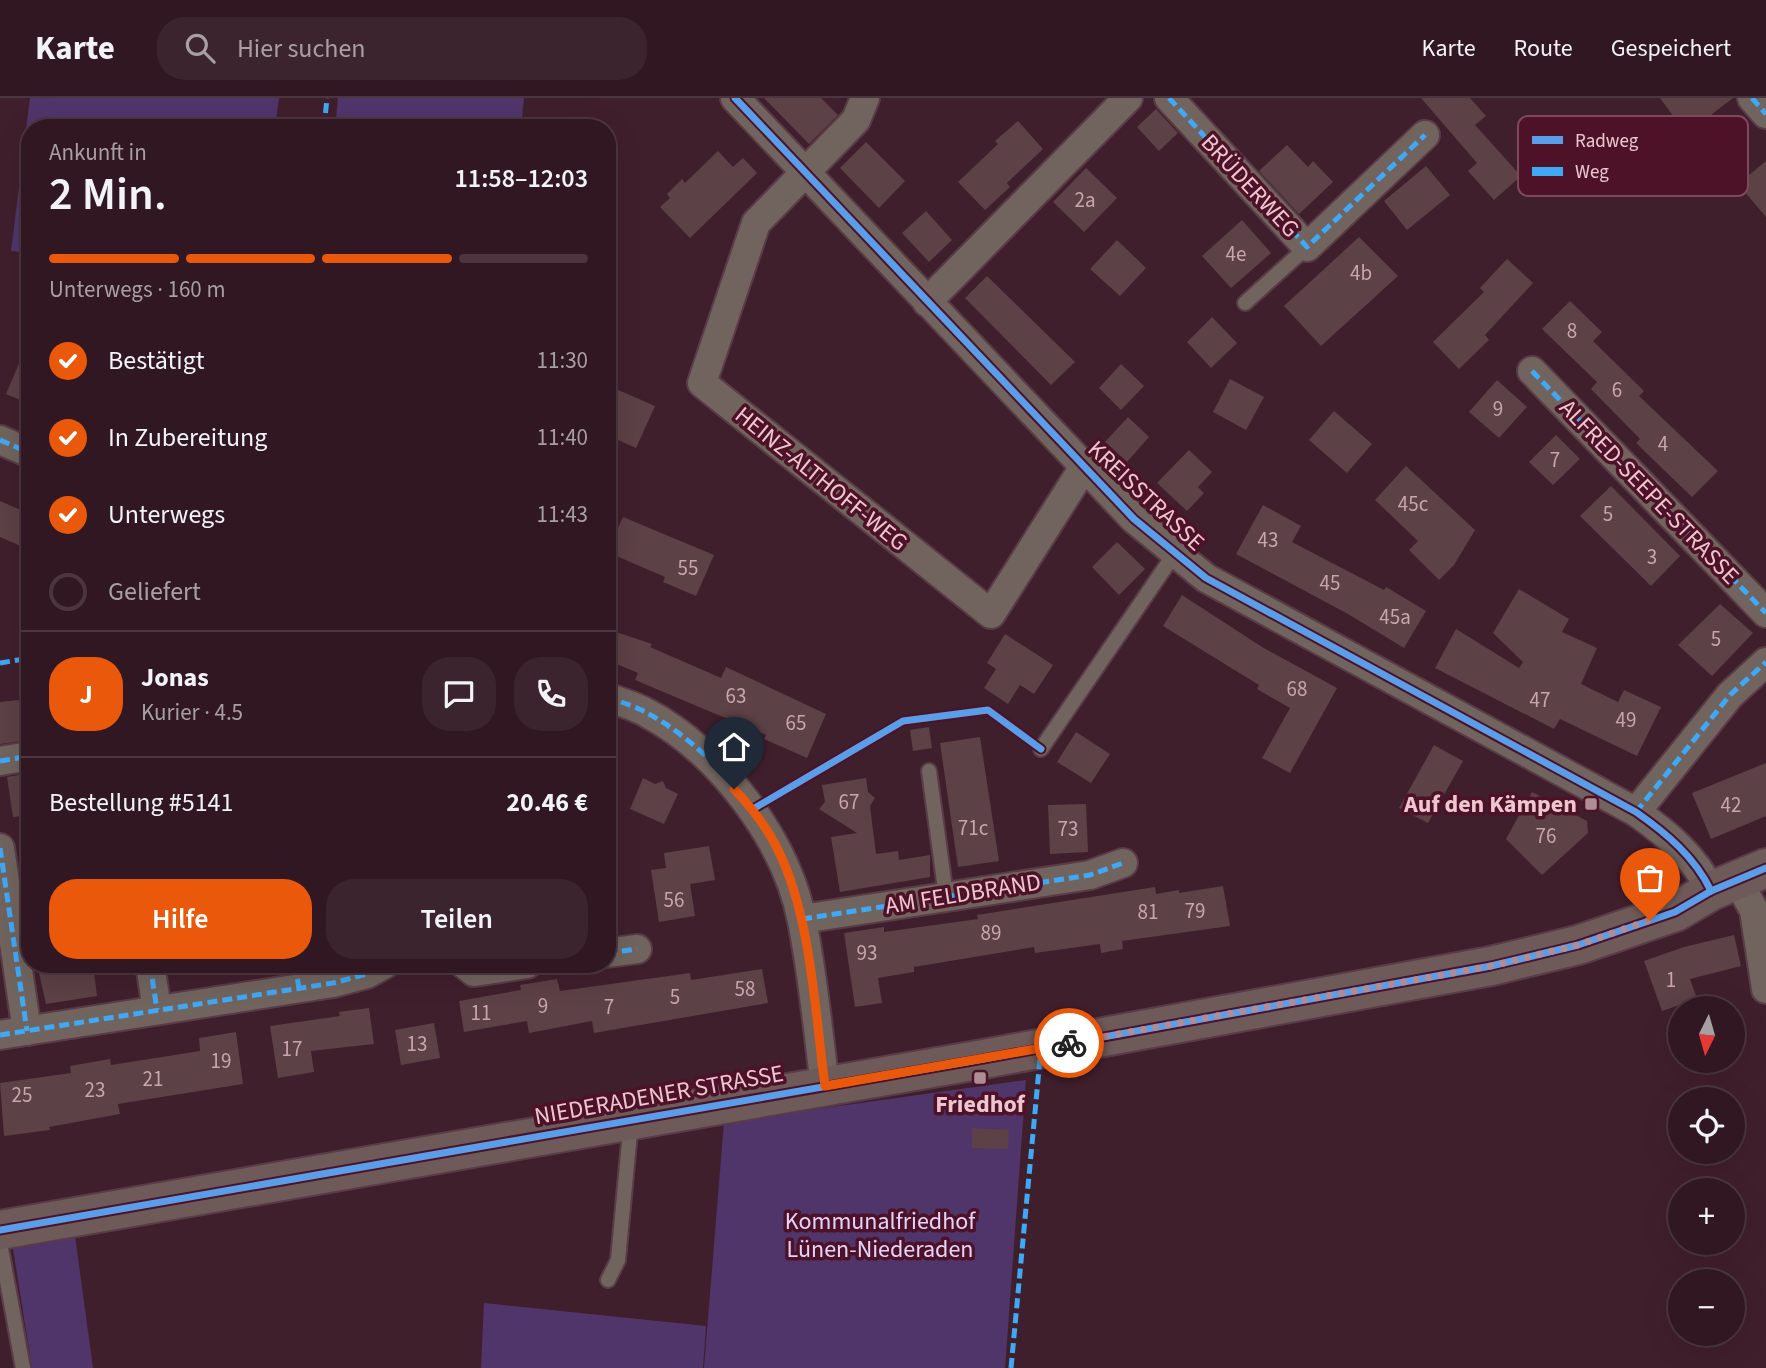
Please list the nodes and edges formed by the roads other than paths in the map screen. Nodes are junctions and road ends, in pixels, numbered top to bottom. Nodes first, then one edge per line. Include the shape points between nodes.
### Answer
1 (734, 98) edge
2 (865, 98) edge
3 (1128, 98) edge
4 (1169, 98) edge
5 (1752, 98) edge
6 (1766, 114) edge
7 (1425, 135) dead end
8 (803, 171) junction
9 (1307, 247) junction
10 (927, 302) junction
11 (1245, 303) dead end
12 (1532, 371) dead end
13 (0, 440) edge
14 (21, 449) edge
15 (1084, 467) junction
16 (1175, 553) junction
17 (1766, 612) edge
18 (1766, 662) edge
19 (616, 700) edge
20 (1041, 749) dead end
21 (21, 758) edge
22 (0, 761) edge
23 (929, 771) dead end
24 (1636, 812) junction
25 (0, 848) edge
26 (1123, 863) dead end
27 (1747, 891) edge
28 (946, 896) junction
29 (802, 919) junction
30 (637, 948) dead end
31 (616, 952) edge
32 (151, 973) edge
33 (369, 973) edge
34 (1766, 989) edge
35 (157, 1010) junction
36 (14, 1033) edge
37 (825, 1086) junction
38 (631, 1119) junction
39 (0, 1230) edge
40 (0, 1243) edge
41 (608, 1280) dead end
42 (23, 1368) edge

1 - 8 street, KREISSTRASSE
2 - 8 street via 856,120
3 - 10 street
4 - 9 street, BRÜDERWEG
5 - 6 street
7 - 9 street, BRÜDERWEG
8 - 10 street, KREISSTRASSE
8 - 15 street, HEINZ-ALTHOFF-WEG via 756,223 702,383 990,614
9 - 11 lane
10 - 15 street, KREISSTRASSE
12 - 17 street, ALFRED-SEEPE-STRASSE
13 - 14 street
15 - 16 street, KREISSTRASSE
16 - 20 lane
16 - 24 street, KREISSTRASSE via 1206,578
18 - 24 street via 1730,695
19 - 29 street via 648,713 698,749 753,809 779,850
21 - 22 street
23 - 28 lane
24 - 27 street, KREISSTRASSE via 1675,842 1697,867
25 - 36 street
26 - 28 street, AM FELDBRAND via 1090,875
27 - 34 street
27 - 37 street, NIEDERADENER STRASSE via 1491,966
28 - 29 street, AM FELDBRAND
29 - 37 street
30 - 31 street
32 - 35 street
33 - 35 street via 333,983
35 - 36 street
37 - 38 street, NIEDERADENER STRASSE
38 - 39 street, NIEDERADENER STRASSE
38 - 41 lane via 618,1261
40 - 42 lane

